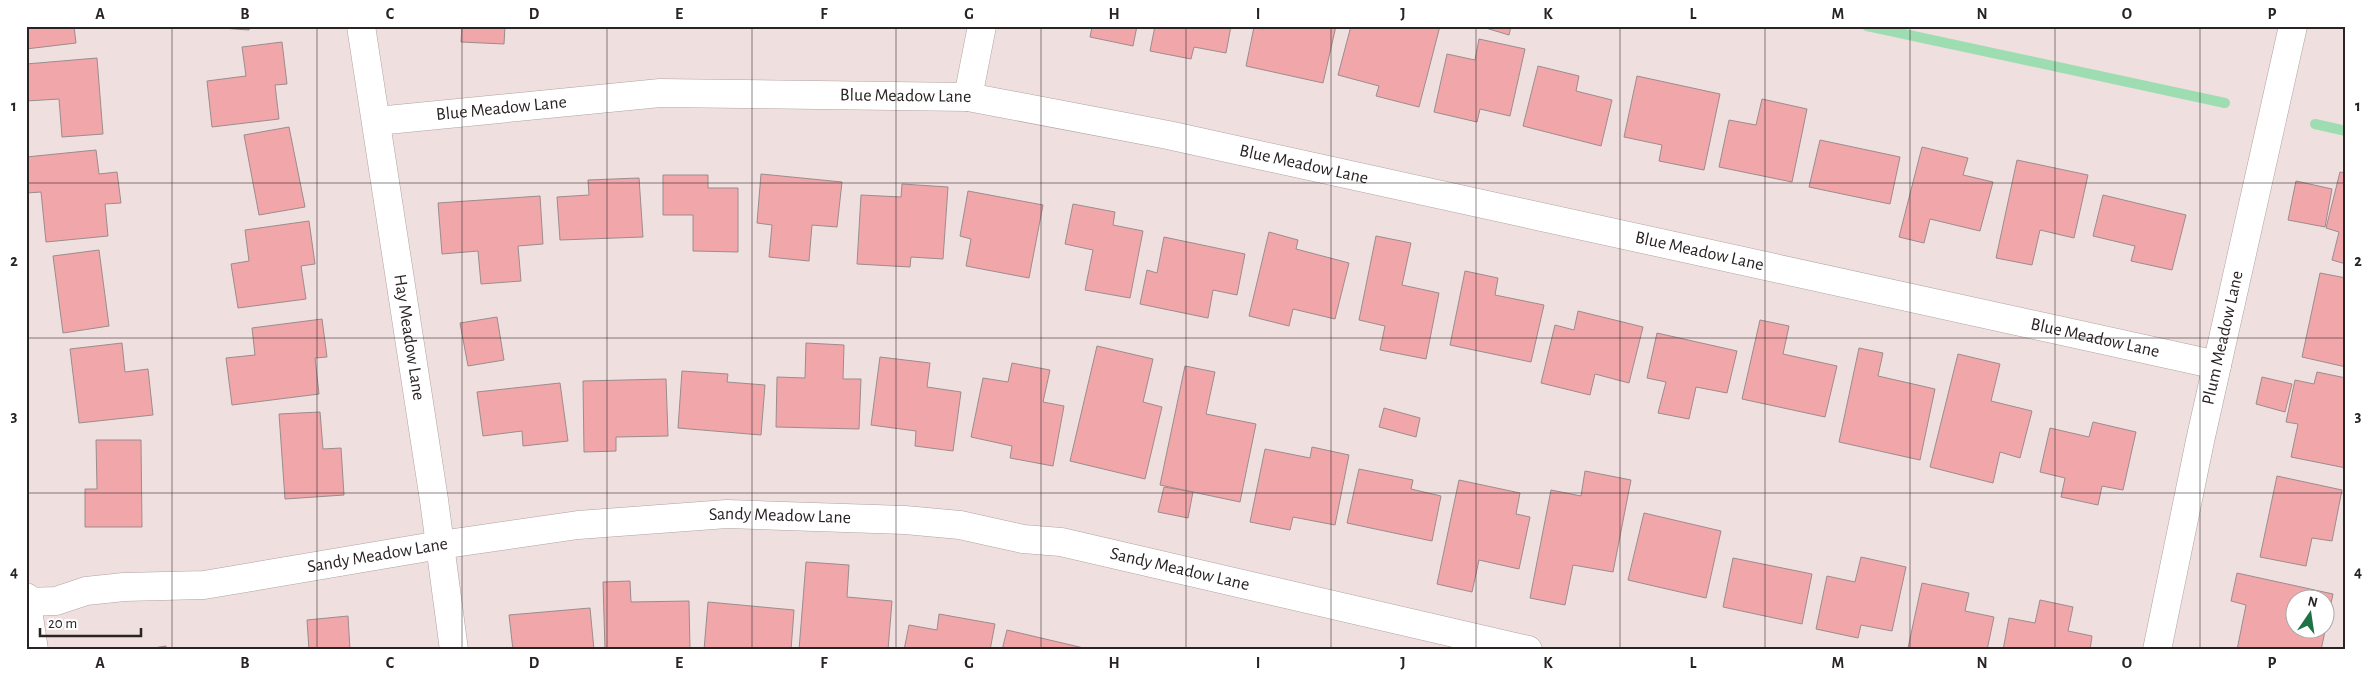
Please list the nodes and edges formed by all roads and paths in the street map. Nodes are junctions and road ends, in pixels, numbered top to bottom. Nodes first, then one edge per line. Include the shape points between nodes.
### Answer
1 (361, 26) edge
2 (982, 26) edge
3 (2293, 26) edge
4 (968, 97) junction
5 (377, 121) junction
6 (2217, 365) junction
7 (440, 545) junction
8 (26, 600) edge
9 (34, 650) edge
10 (454, 650) edge
11 (1528, 650) edge
12 (2158, 650) edge

1 - 5 street, Hay Meadow Lane
2 - 4 street
3 - 6 street, Plum Meadow Lane
4 - 5 street, Blue Meadow Lane via 660,93
4 - 6 street, Blue Meadow Lane via 1168,135
5 - 7 street, Hay Meadow Lane
6 - 12 street, Plum Meadow Lane
7 - 8 street, Sandy Meadow Lane via 204,586 124,587 86,591 56,601
7 - 10 street, Hay Meadow Lane
7 - 11 street, Sandy Meadow Lane via 578,525 727,514 960,525 1023,539 1061,542
8 - 9 street

